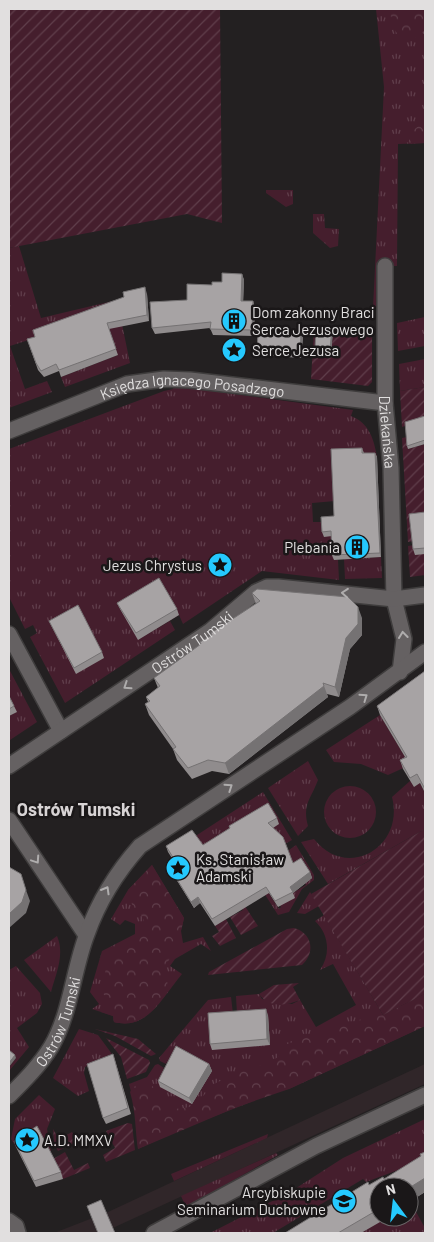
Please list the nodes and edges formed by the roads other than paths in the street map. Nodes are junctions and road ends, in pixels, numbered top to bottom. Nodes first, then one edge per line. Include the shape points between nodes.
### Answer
1 (385, 266) dead end
2 (385, 404) junction
3 (9, 431) edge
4 (425, 595) edge
5 (394, 599) junction
6 (9, 634) edge
7 (425, 652) edge
8 (400, 672) junction
9 (61, 731) junction
10 (9, 766) edge
11 (9, 820) edge
12 (86, 935) junction
13 (425, 1095) edge
14 (9, 1096) edge
15 (154, 1233) edge

1 - 2 street, Dziekańska
2 - 3 street, Księdza Ignacego Posadzego via 164,379 127,384
2 - 5 street, Dziekańska via 391,468
4 - 5 street, Ostrów Tumski
8 -> 5 street via 404,639
5 -> 9 street, Ostrów Tumski via 267,587 256,592 210,631
6 - 9 street
7 - 8 street, Ostrów Tumski
12 -> 8 street, Ostrów Tumski via 103,894 140,846
9 - 10 street, Ostrów Tumski
11 -> 12 street
12 - 14 street, Ostrów Tumski via 63,1018 51,1046 30,1075
13 - 15 street via 316,1146

